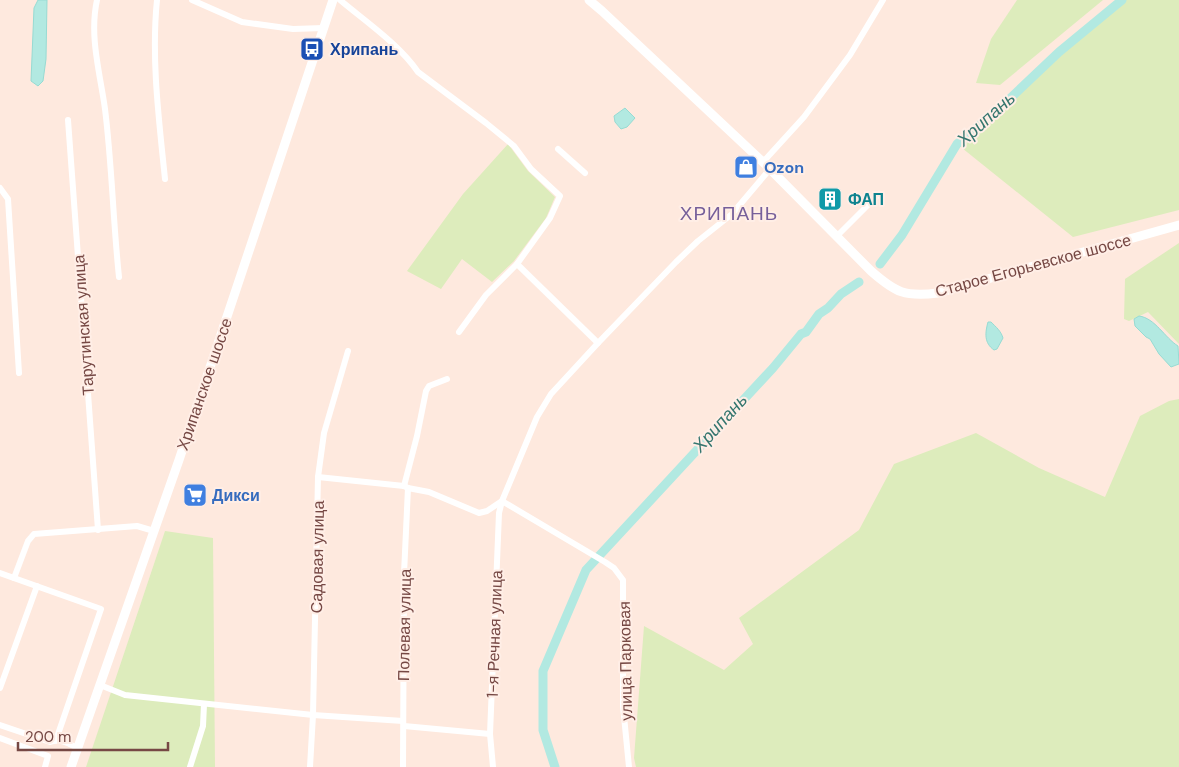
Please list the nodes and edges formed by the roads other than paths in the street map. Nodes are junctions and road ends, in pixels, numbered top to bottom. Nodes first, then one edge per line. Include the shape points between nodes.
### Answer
1 (97, 0) edge
2 (157, 0) edge
3 (192, 0) edge
4 (333, 0) edge
5 (340, 0) edge
6 (589, 0) edge
7 (883, 0) edge
8 (324, 28) junction
9 (68, 120) dead end
10 (558, 149) dead end
11 (762, 162) junction
12 (770, 169) junction
13 (584, 173) dead end
14 (165, 179) dead end
15 (0, 188) edge
16 (879, 194) dead end
17 (1179, 225) edge
18 (837, 236) junction
19 (517, 264) junction
20 (119, 276) dead end
21 (459, 332) dead end
22 (598, 343) junction
23 (348, 351) dead end
24 (19, 373) dead end
25 (447, 380) dead end
26 (318, 477) junction
27 (406, 487) junction
28 (502, 501) junction
29 (98, 530) junction
30 (154, 531) junction
31 (0, 573) edge
32 (14, 578) junction
33 (37, 586) junction
34 (100, 686) junction
35 (0, 688) edge
36 (204, 704) junction
37 (313, 715) junction
38 (403, 724) junction
39 (0, 725) edge
40 (490, 734) junction
41 (0, 738) edge
42 (56, 740) junction
43 (78, 748) junction
44 (45, 767) edge
45 (71, 767) edge
46 (190, 767) edge
47 (310, 767) edge
48 (403, 767) edge
49 (493, 767) edge
50 (629, 767) edge

1 - 20 street via 95,37 105,108
2 - 14 street via 157,85
3 - 8 street via 242,22
4 - 8 main road, Хрипанское шоссе
5 - 19 street via 395,46 418,72 514,146 560,196 550,218
6 - 11 main road
7 - 11 street via 850,55 804,117
8 - 30 main road, Хрипанское шоссе
9 - 29 street, Тарутинская улица
10 - 13 street
11 - 12 main road, Старое Егорьевское шоссе
12 - 18 main road, Старое Егорьевское шоссе
12 - 22 street, 1-я Речная улица via 732,214 698,241
15 - 24 street via 8,200
16 - 18 street
17 - 18 main road, Старое Егорьевское шоссе via 938,293 918,295 887,285
19 - 21 street via 486,295
19 - 22 street
22 - 28 street, 1-я Речная улица via 561,382 542,409
23 - 26 street, Садовая улица via 324,433
25 - 27 street, Полевая улица via 429,386 426,391
26 - 27 street
26 - 37 street, Садовая улица
27 - 28 street via 429,492 479,513
27 - 38 street, Полевая улица
28 - 40 street, 1-я Речная улица via 496,555
28 - 50 street, улица Парковая via 605,562 622,580 623,706
29 - 30 street via 137,526
29 - 32 street via 34,534 28,541
30 - 34 main road, Хрипанское шоссе
31 - 32 street
32 - 33 street
33 - 35 street
33 - 42 street via 101,609
34 - 36 street via 125,695
34 - 43 main road, Хрипанское шоссе
36 - 37 street
36 - 46 street via 203,726
37 - 38 street
37 - 47 street, Садовая улица
38 - 40 street
38 - 48 street, Полевая улица
39 - 42 street via 50,742
40 - 49 street, 1-я Речная улица
41 - 44 street via 48,756
42 - 43 street
43 - 45 main road, Хрипанское шоссе

